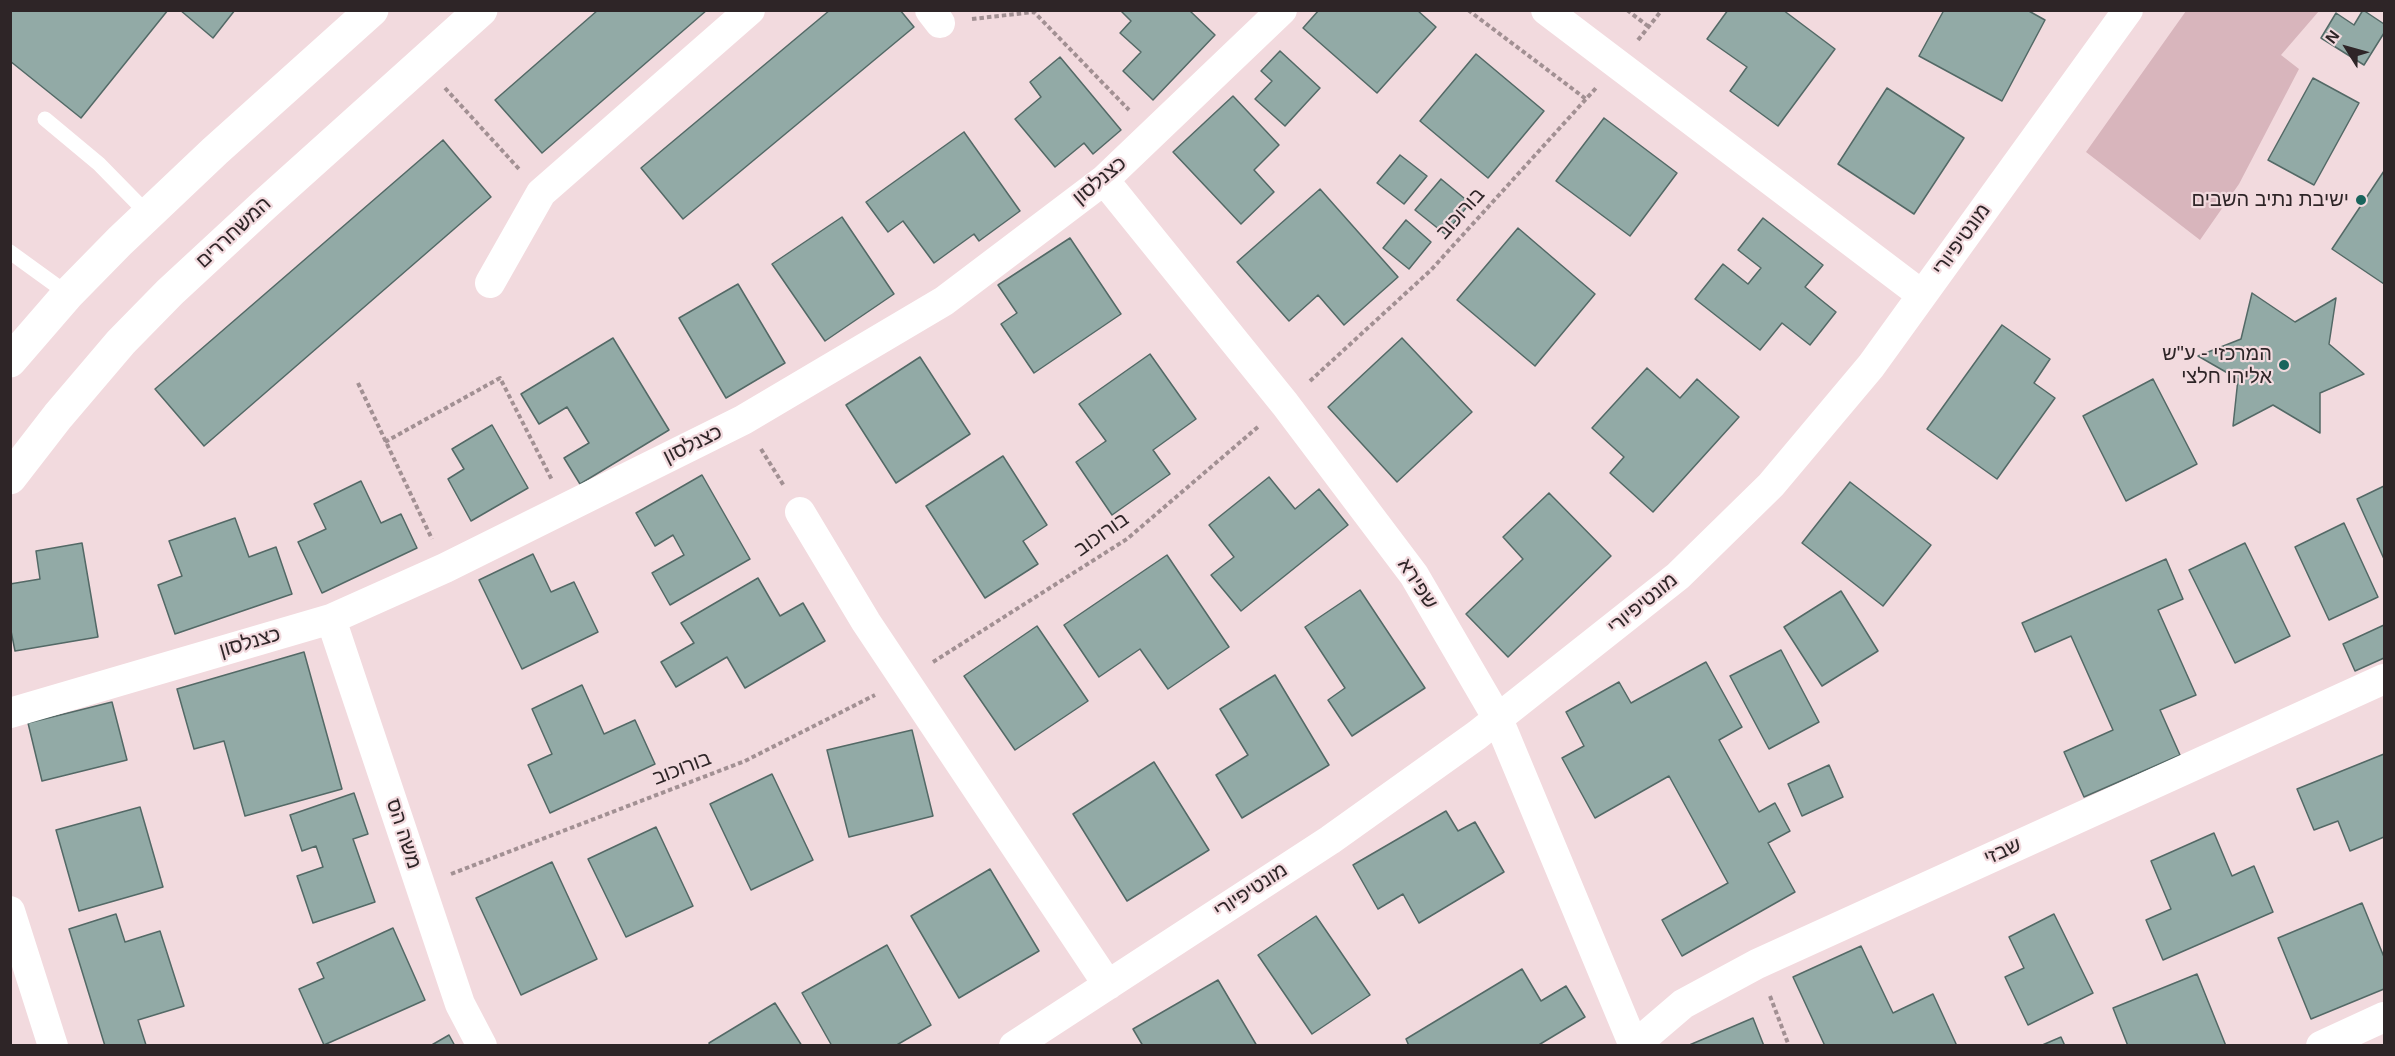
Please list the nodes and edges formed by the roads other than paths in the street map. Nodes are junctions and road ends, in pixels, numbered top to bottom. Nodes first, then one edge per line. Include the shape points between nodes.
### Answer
1 (372, 10) edge
2 (481, 10) edge
3 (750, 10) edge
4 (1282, 10) edge
5 (1546, 10) edge
6 (2128, 10) edge
7 (45, 119) dead end
8 (1104, 180) junction
9 (148, 214) junction
10 (10, 252) edge
11 (490, 283) dead end
12 (68, 294) junction
13 (1922, 295) junction
14 (10, 361) edge
15 (10, 478) edge
16 (800, 512) road end
17 (331, 619) junction
18 (2385, 679) edge
19 (10, 713) edge
20 (1498, 719) junction
21 (10, 911) edge
22 (17, 956) edge
23 (1108, 985) junction
24 (2385, 1017) edge
25 (1634, 1045) edge
26 (53, 1046) edge
27 (482, 1046) edge
28 (1014, 1046) edge
29 (2321, 1046) edge

1 - 9 main road
2 - 15 main road, המשחררים via 170,292 107,358
3 - 11 street via 541,193
4 - 8 street, כצנלסון
5 - 13 street
6 - 13 street, מונטיפיורי
7 - 9 lane via 99,164
8 - 17 street, כצנלסון via 944,301 742,420 445,568
8 - 20 street, שפירא via 1284,404 1414,575
9 - 12 main road
10 - 12 lane
12 - 14 main road
13 - 20 street, מונטיפיורי via 1871,366 1771,485 1678,576
16 - 23 street via 866,622
17 - 19 street, כצנלסון
17 - 27 street, משה הס via 460,1004
18 - 25 street, שבזי via 1757,964 1683,1004
20 - 23 street, מונטיפיורי via 1330,840
20 - 25 street, שפירא
21 - 22 street
22 - 26 street
23 - 28 street, מונטיפיורי
24 - 29 street

